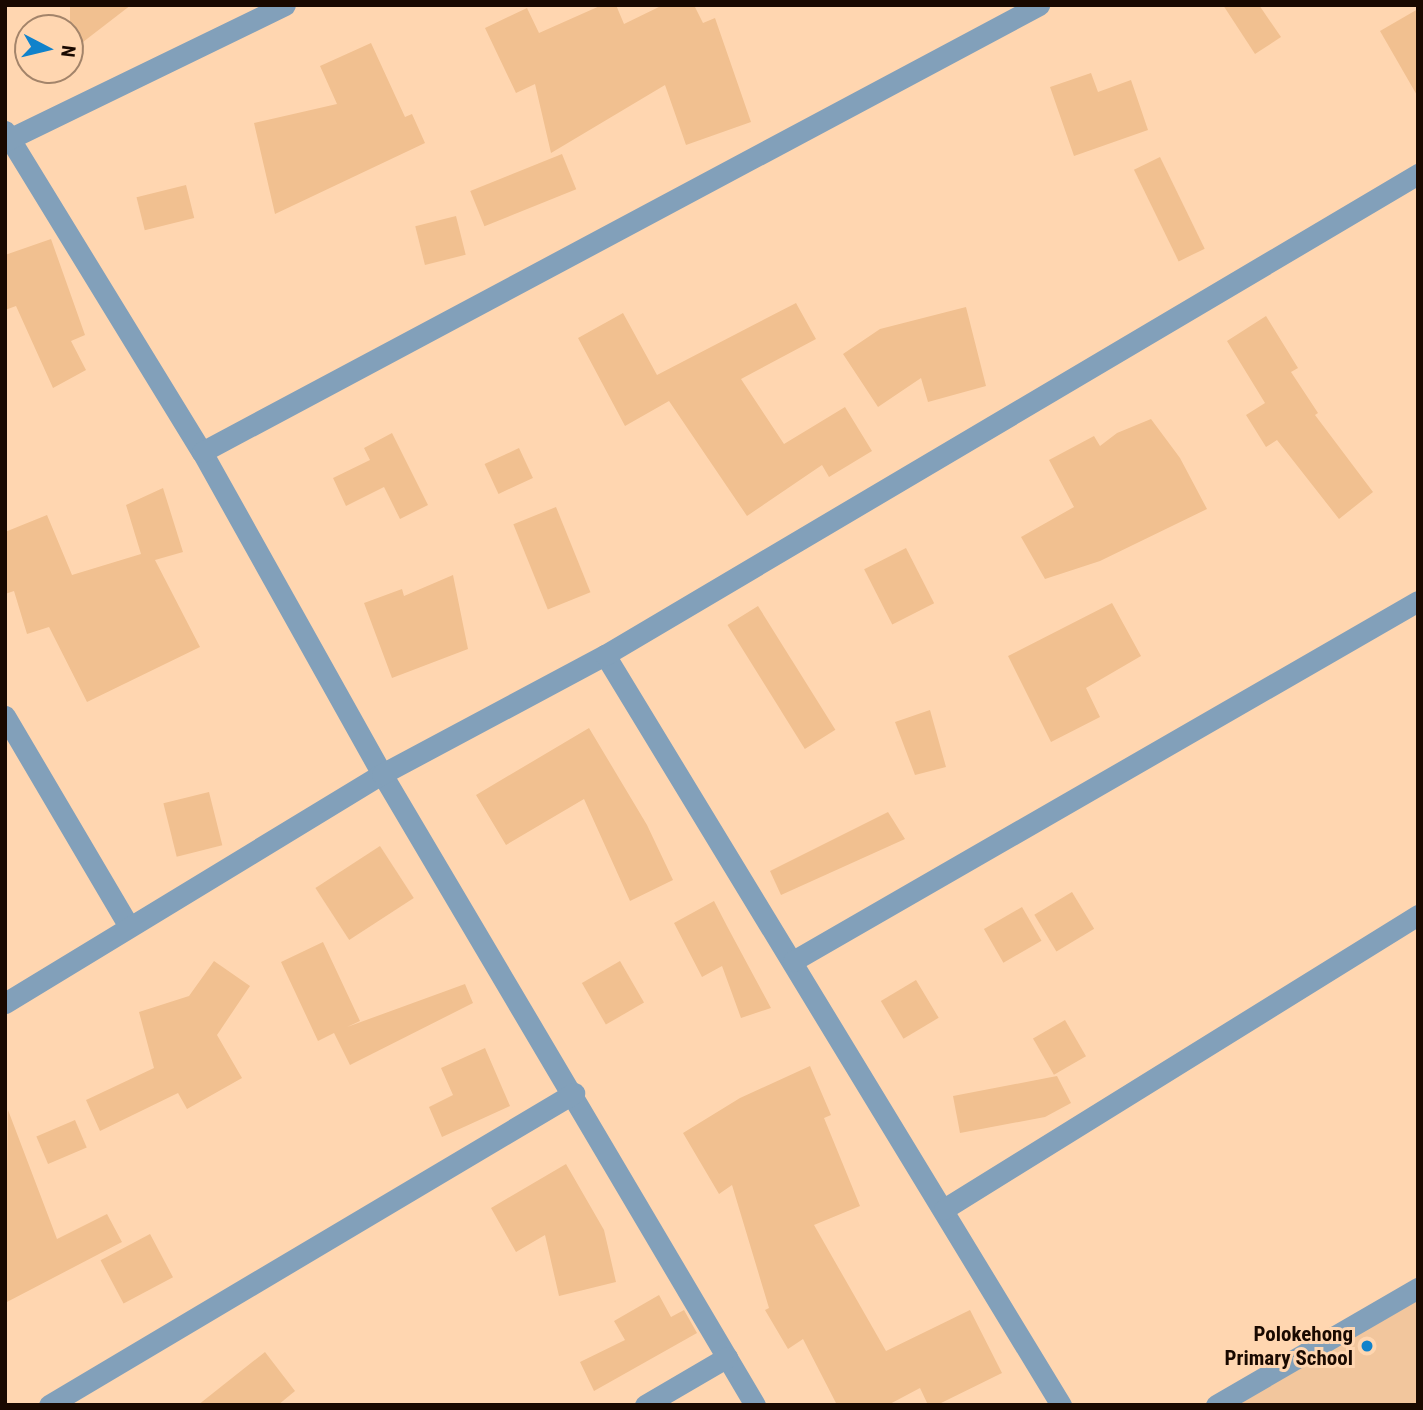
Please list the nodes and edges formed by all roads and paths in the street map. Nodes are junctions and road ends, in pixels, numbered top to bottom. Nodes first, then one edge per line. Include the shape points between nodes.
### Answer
1 (285, 5) edge
2 (1039, 5) edge
3 (7, 137) edge
4 (1418, 174) edge
5 (202, 452) junction
6 (1418, 601) edge
7 (604, 655) junction
8 (5, 716) edge
9 (382, 774) junction
10 (1418, 915) edge
11 (128, 925) junction
12 (793, 961) junction
13 (5, 1003) edge
14 (574, 1093) junction
15 (944, 1209) junction
16 (1418, 1288) edge
17 (727, 1357) junction
18 (49, 1405) edge
19 (645, 1405) edge
20 (754, 1405) edge
21 (1061, 1405) edge
22 (1216, 1405) edge

1 - 3 street
2 - 5 street
3 - 5 street
4 - 7 street
5 - 9 street
6 - 12 street
7 - 9 street
7 - 12 street
8 - 11 street
9 - 11 street
9 - 14 street
10 - 15 street
11 - 13 street
12 - 15 street
14 - 17 street
14 - 18 street
15 - 21 street
16 - 22 street
17 - 19 street
17 - 20 street

